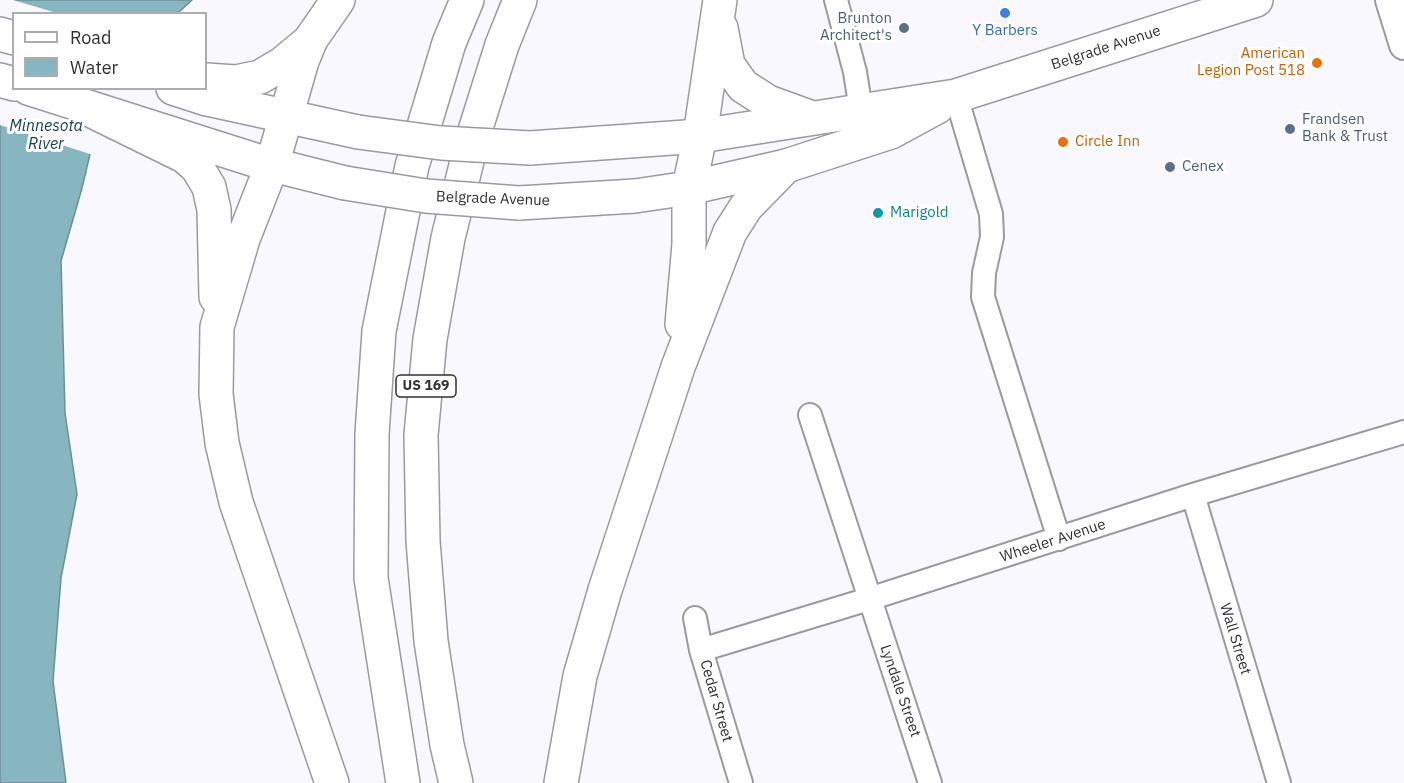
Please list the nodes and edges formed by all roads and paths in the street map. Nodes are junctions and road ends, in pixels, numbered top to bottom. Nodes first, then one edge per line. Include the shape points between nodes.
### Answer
1 (338, 0) edge
2 (467, 0) edge
3 (520, 0) edge
4 (836, 0) edge
5 (1256, 0) edge
6 (1390, 0) edge
7 (720, 7) edge
8 (311, 39) junction
9 (1404, 45) edge
10 (208, 87) edge
11 (34, 90) edge
12 (956, 96) junction
13 (861, 110) junction
14 (287, 117) junction
15 (812, 118) junction
16 (700, 136) junction
17 (188, 147) junction
18 (272, 165) junction
19 (786, 166) junction
20 (689, 188) junction
21 (217, 327) junction
22 (678, 367) junction
23 (810, 415) dead end
24 (1404, 432) edge
25 (1193, 495) junction
26 (1059, 539) junction
27 (870, 599) junction
28 (695, 618) dead end
29 (701, 650) junction
30 (332, 783) edge
31 (403, 783) edge
32 (456, 783) edge
33 (561, 783) edge
34 (741, 783) edge
35 (930, 783) edge
36 (1279, 783) edge

1 - 8 main road
2 - 31 main road, US 169 via 449,44 412,166 379,331 372,434 371,578
3 - 32 main road, US 169 via 473,137 448,237 430,339 421,435 423,541 431,641
4 - 13 street
5 - 12 main road, Belgrade Avenue
6 - 9 street
7 - 15 main road via 728,65 743,86 768,102
7 - 16 main road
8 - 10 main road via 260,77
8 - 14 main road
10 - 14 main road, Belgrade Avenue
11 - 17 main road
12 - 13 main road, Belgrade Avenue
12 - 19 main road, Belgrade Avenue via 891,132
12 - 26 street via 992,214 983,297
13 - 15 main road, Belgrade Avenue
14 - 16 main road, Belgrade Avenue, bridge via 441,143 530,148
14 - 18 main road
15 - 16 main road, Belgrade Avenue
16 - 20 main road
17 - 18 main road, Belgrade Avenue
17 - 21 main road via 209,187 214,210
18 - 20 main road, Belgrade Avenue, bridge via 345,183 426,196 519,203 635,196
18 - 21 main road via 243,239
19 - 20 main road, Belgrade Avenue
19 - 22 main road via 746,207 730,232
20 - 22 main road via 689,244
21 - 30 main road via 216,394 222,443 236,502
22 - 33 main road via 580,676
23 - 27 street, Lyndale Street
24 - 25 street, Wheeler Avenue
25 - 26 street, Wheeler Avenue
25 - 36 street, Wall Street
26 - 27 street, Wheeler Avenue
27 - 29 street, Wheeler Avenue
27 - 35 street, Lyndale Street
28 - 29 street, Cedar Street
29 - 34 street, Cedar Street

